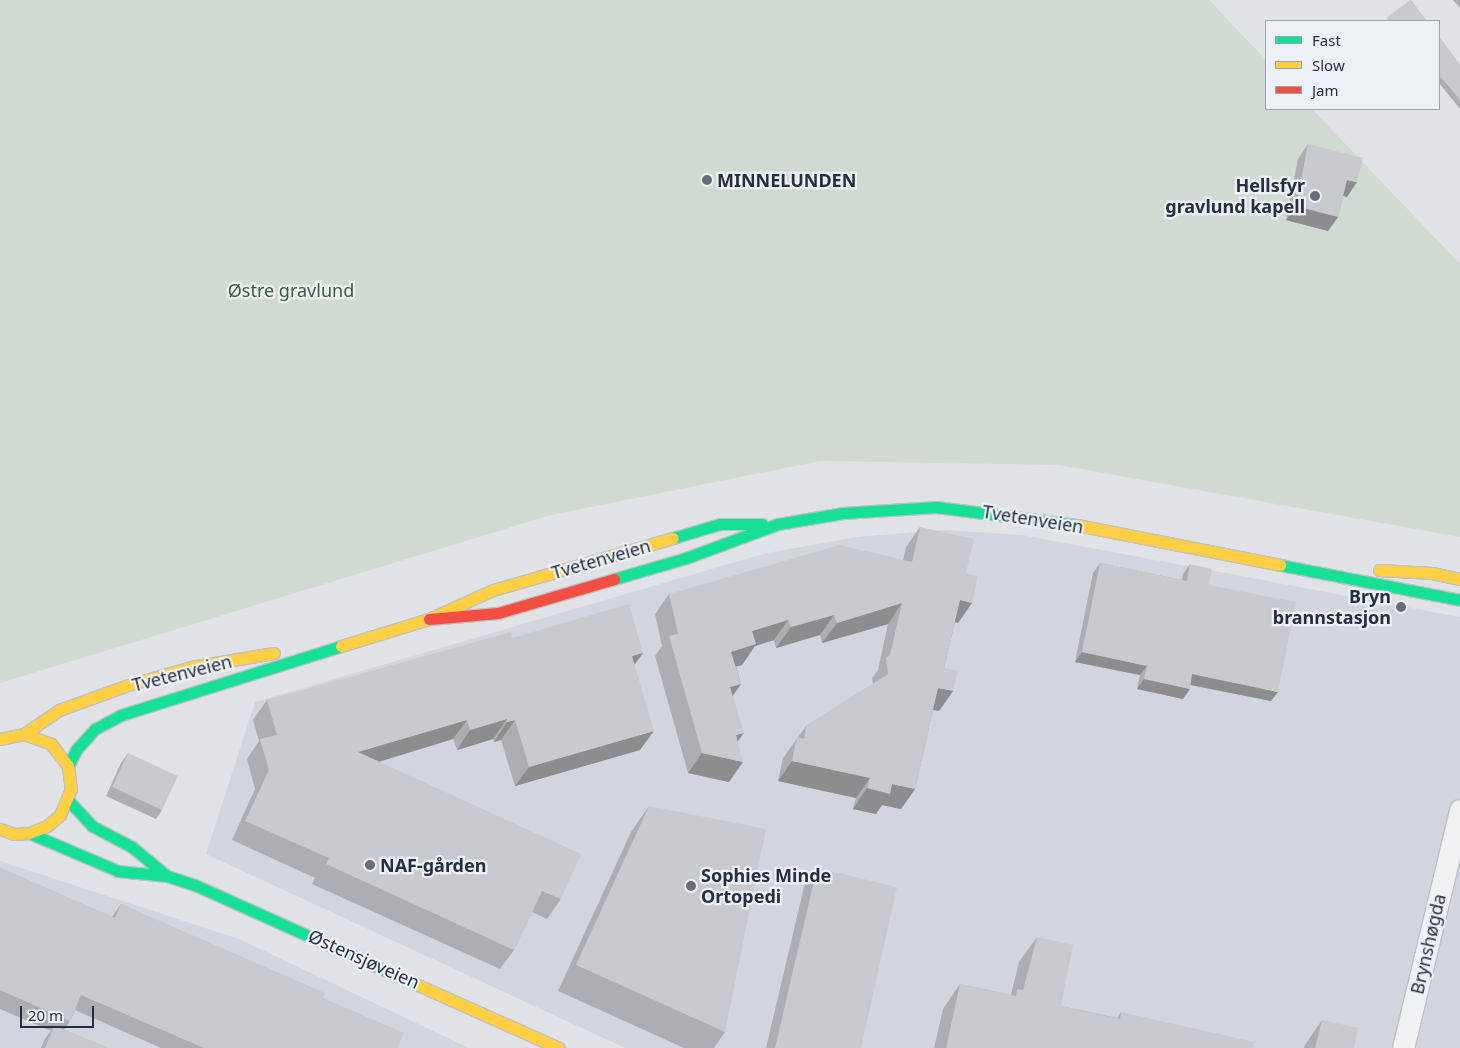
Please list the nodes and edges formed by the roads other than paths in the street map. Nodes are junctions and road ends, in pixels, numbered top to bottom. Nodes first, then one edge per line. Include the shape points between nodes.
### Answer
1 (778, 524) junction
2 (1285, 566) junction
3 (1460, 579) edge
4 (1460, 600) edge
5 (430, 619) junction
6 (350, 642) junction
7 (24, 734) junction
8 (0, 739) edge
9 (68, 766) junction
10 (68, 800) junction
11 (1460, 810) edge
12 (0, 829) edge
13 (30, 833) junction
14 (167, 876) junction
15 (559, 1048) edge
16 (1403, 1048) edge

1 - 2 main road, Tvetenveien via 894,508 978,510 1088,527
1 - 5 main road, Tvetenveien via 686,558 498,613
1 - 5 main road, Tvetenveien via 720,524 493,590
2 - 3 main road, Tvetenveien via 1432,573
2 - 4 main road, Tvetenveien
5 - 6 main road, Tvetenveien
6 - 7 main road, Tvetenveien via 192,667 74,703
6 - 9 main road, Tvetenveien via 107,721 85,739
7 - 8 main road
7 - 9 main road via 50,744
9 - 10 main road via 71,789
10 - 13 main road via 60,815 48,826
10 - 14 main road, Østensjøveien via 92,826 132,847
11 - 16 street, Brynshøgda
12 - 13 main road, Østensjøveien via 14,834
13 - 14 main road, Østensjøveien via 118,871
14 - 15 main road, Østensjøveien via 246,906

